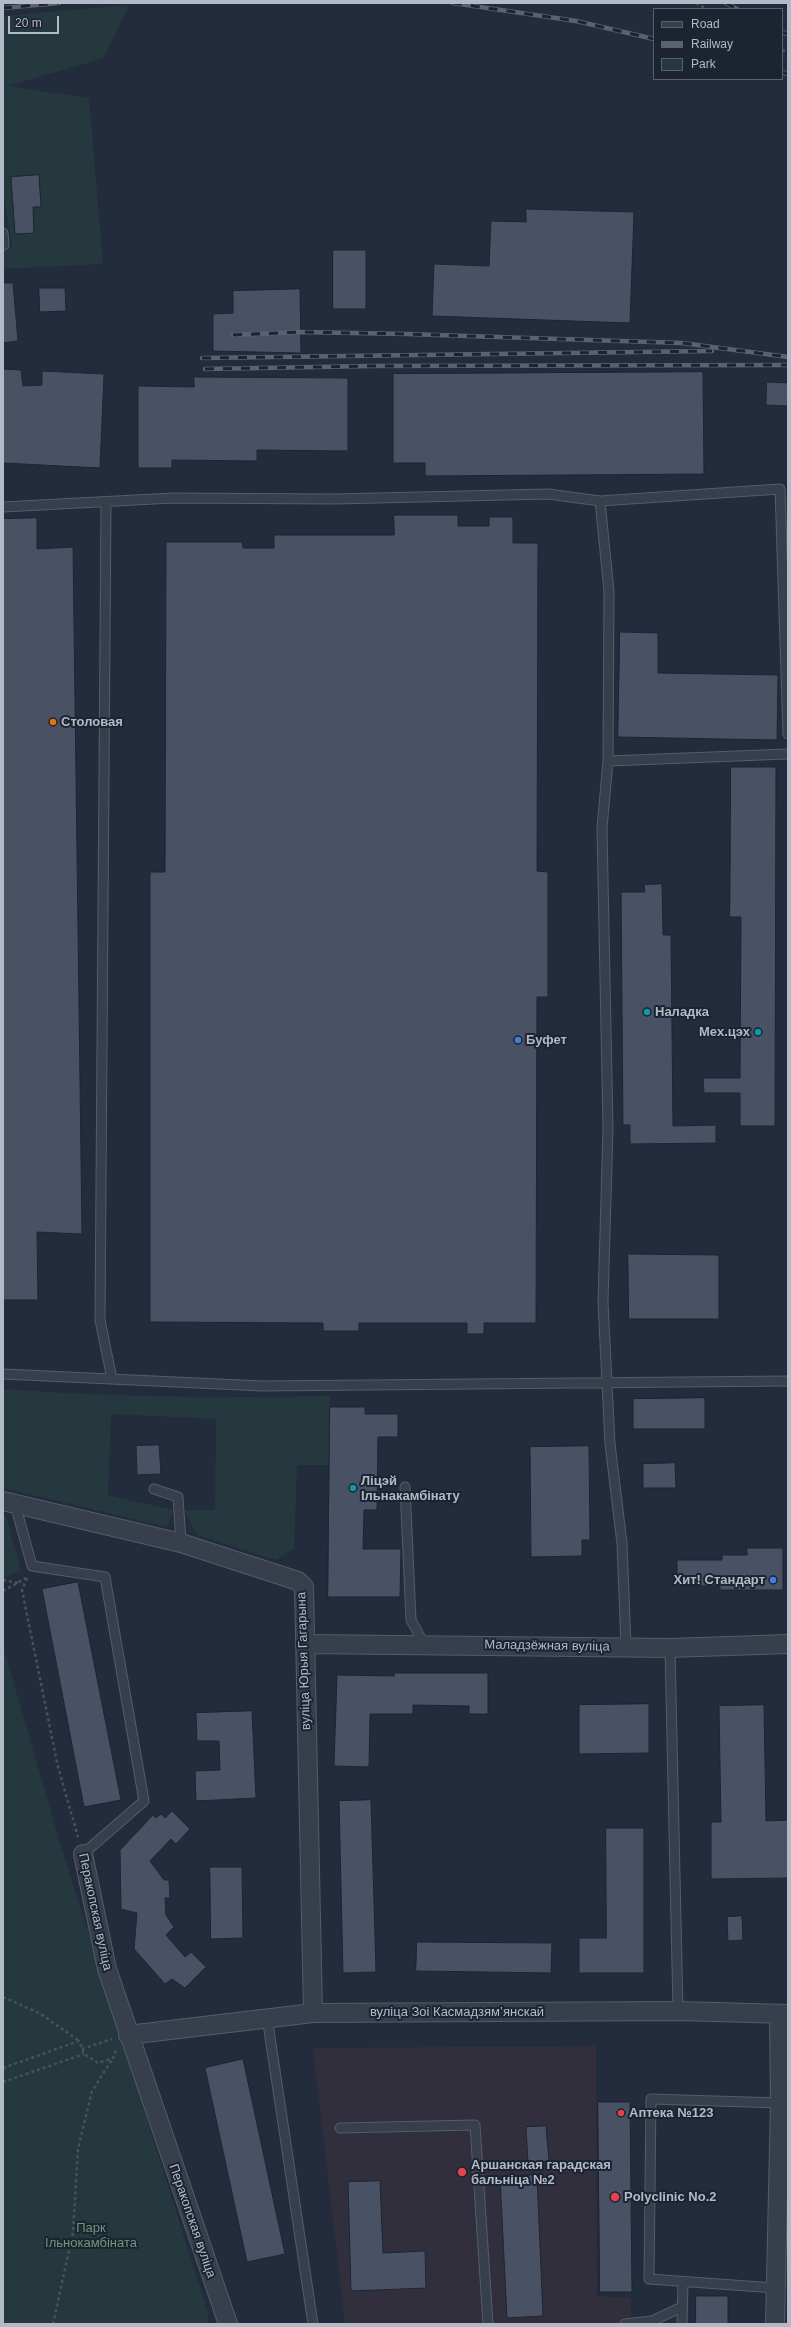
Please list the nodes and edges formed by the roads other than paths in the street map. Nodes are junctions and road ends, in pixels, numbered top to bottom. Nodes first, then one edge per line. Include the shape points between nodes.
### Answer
1 (3, 233) edge
2 (4, 245) dead end
3 (600, 501) junction
4 (106, 502) junction
5 (3, 507) edge
6 (788, 734) edge
7 (788, 754) edge
8 (608, 761) junction
9 (3, 1374) edge
10 (112, 1379) junction
11 (607, 1381) junction
12 (788, 1381) edge
13 (405, 1487) dead end
14 (154, 1488) dead end
15 (9, 1502) edge
16 (181, 1543) junction
17 (305, 1644) junction
18 (424, 1644) junction
19 (788, 1644) edge
20 (626, 1647) junction
21 (670, 1648) junction
22 (83, 1854) joint
23 (678, 2011) junction
24 (313, 2013) junction
25 (784, 2014) edge
26 (267, 2017) junction
27 (128, 2035) junction
28 (780, 2103) junction
29 (340, 2128) dead end
30 (683, 2282) junction
31 (775, 2288) junction
32 (682, 2307) junction
33 (228, 2324) edge
34 (313, 2324) edge
35 (488, 2324) edge
36 (625, 2324) edge
37 (682, 2324) edge
38 (775, 2324) edge

1 - 2 lane
3 - 4 lane via 548,494 335,499 173,498
3 - 6 lane via 780,489
3 - 8 lane via 609,591
4 - 5 lane
4 - 10 lane via 100,1320
7 - 8 lane
8 - 11 lane via 602,828 608,1129 603,1302
9 - 10 lane
10 - 11 lane via 262,1386
11 - 12 lane
11 - 20 lane via 610,1444 622,1543
13 - 18 lane via 411,1620
14 - 16 lane via 178,1497
15 - 16 street, вуліца Юрыя Гагарына
15 - 22 lane via 32,1566 105,1577 144,1801
16 - 17 street, вуліца Юрыя Гагарына via 298,1581 304,1587
17 - 18 street, Маладзёжная вуліца
17 - 24 street, вуліца Юрыя Гагарына
18 - 20 street, Маладзёжная вуліца
19 - 21 street, Маладзёжная вуліца
20 - 21 street, Маладзёжная вуліца
21 - 23 lane
22 - 27 street, Перакопская вуліца via 98,1937
23 - 24 street, вуліца Зоі Касмадзямʼянскай
23 - 25 street, вуліца Зоі Касмадзямʼянскай
24 - 26 street, вуліца Зоі Касмадзямʼянскай
25 - 28 street
26 - 27 street, вуліца Зоі Касмадзямʼянскай
26 - 34 lane
27 - 33 street, Перакопская вуліца
28 - 30 lane via 651,2099 649,2279
28 - 31 street
29 - 35 lane via 475,2125
30 - 31 lane
30 - 32 lane
31 - 38 street
32 - 36 lane via 652,2321
32 - 37 lane

